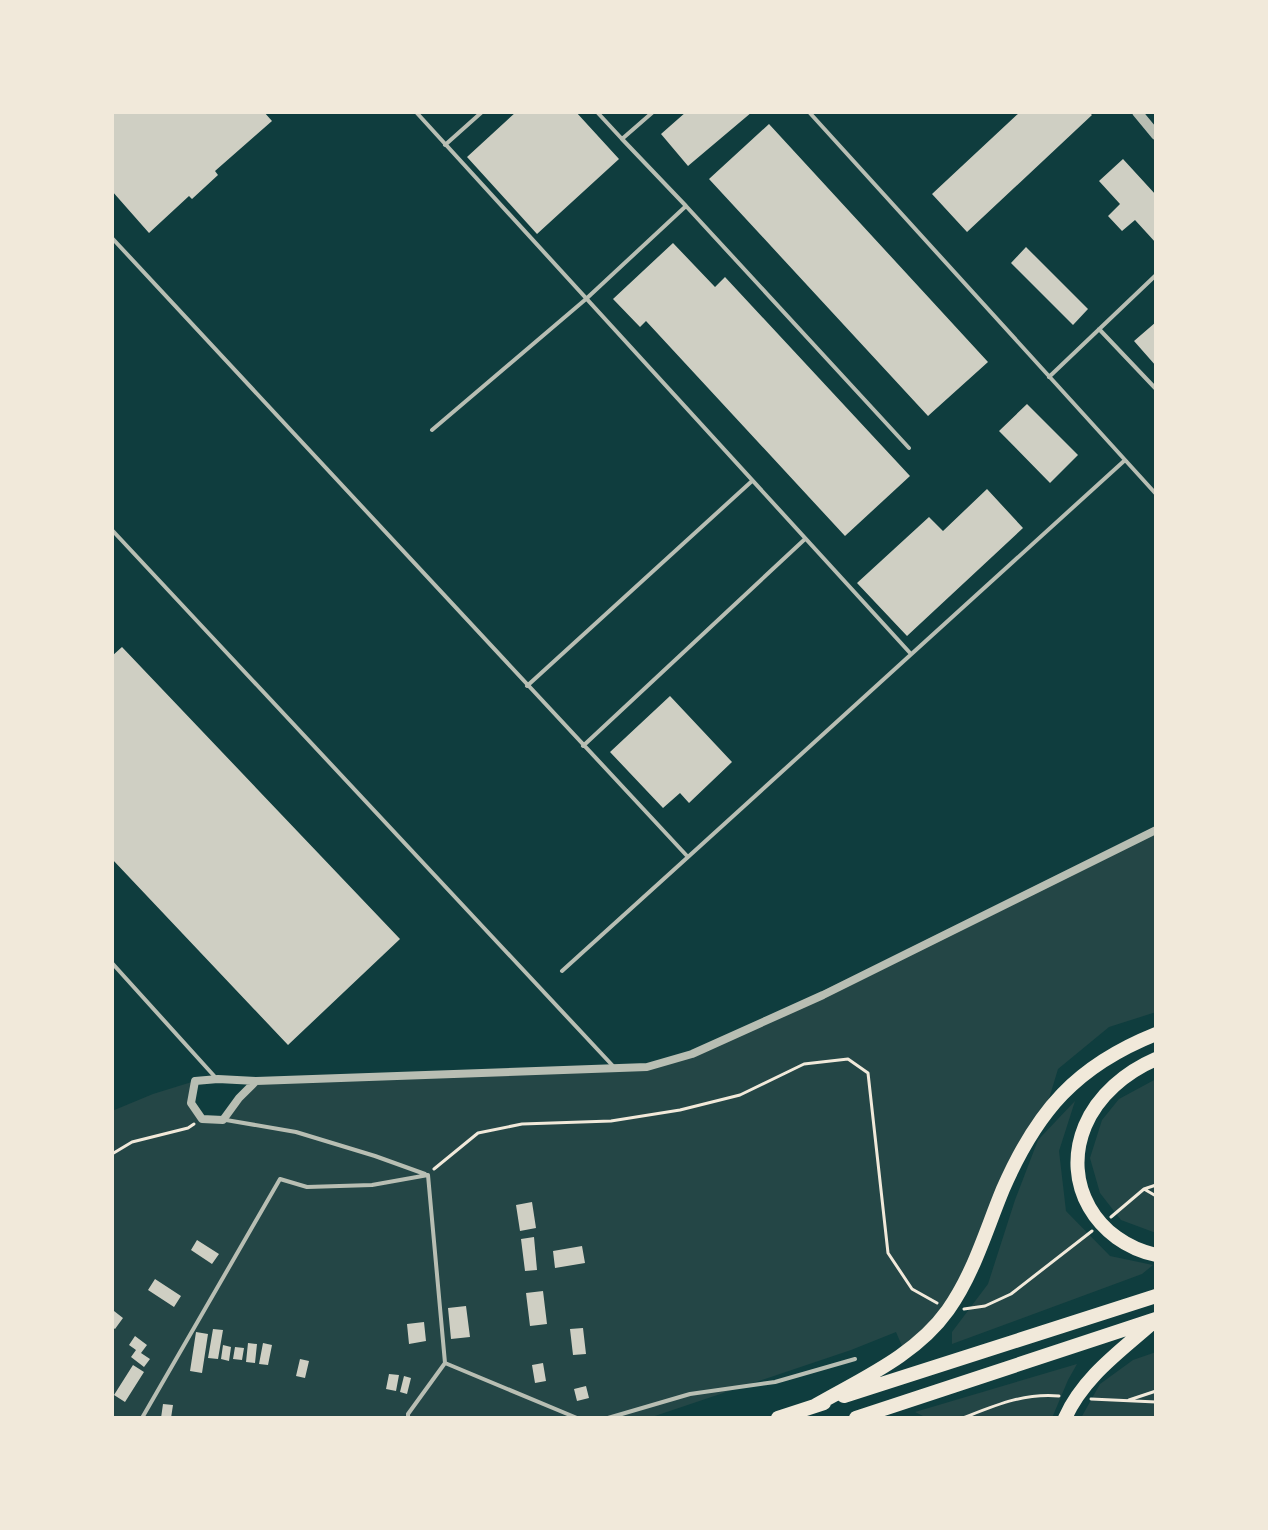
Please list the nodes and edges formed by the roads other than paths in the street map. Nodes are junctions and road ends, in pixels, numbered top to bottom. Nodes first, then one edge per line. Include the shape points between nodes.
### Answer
1 (416, 112) edge
2 (482, 112) edge
3 (597, 112) edge
4 (653, 112) edge
5 (809, 112) edge
6 (1137, 112) edge
7 (1156, 135) edge
8 (622, 139) junction
9 (445, 145) junction
10 (686, 206) junction
11 (112, 238) edge
12 (1156, 275) edge
13 (586, 299) junction
14 (1099, 329) junction
15 (1049, 377) junction
16 (1156, 389) edge
17 (432, 430) dead end
18 (909, 448) dead end
19 (1124, 461) junction
20 (752, 481) junction
21 (1156, 494) edge
22 (112, 530) edge
23 (805, 539) junction
24 (911, 654) junction
25 (527, 686) junction
26 (583, 746) junction
27 (1156, 830) edge
28 (688, 857) junction
29 (112, 963) edge
30 (562, 971) dead end
31 (1156, 1034) edge
32 (1156, 1059) edge
33 (614, 1067) junction
34 (218, 1079) junction
35 (256, 1081) junction
36 (223, 1120) junction
37 (428, 1175) junction
38 (1156, 1255) edge
39 (1156, 1296) edge
40 (1156, 1319) edge
41 (855, 1359) dead end
42 (445, 1363) junction
43 (816, 1405) junction
44 (142, 1418) edge
45 (408, 1418) edge
46 (577, 1418) edge
47 (608, 1418) edge
48 (778, 1418) edge
49 (856, 1418) edge
50 (1065, 1418) edge

1 - 9 lane
2 - 9 lane
3 - 8 lane
4 - 8 lane
5 - 15 lane
6 - 7 street
8 - 10 lane
9 - 13 lane
10 - 13 lane
10 - 18 lane
11 - 25 lane
12 - 14 lane
13 - 17 lane
13 - 20 lane
14 - 15 lane
14 - 16 lane
15 - 19 lane
19 - 21 lane
19 - 24 lane
20 - 23 lane
20 - 25 lane
22 - 33 lane
23 - 24 lane
23 - 26 lane
24 - 28 lane
25 - 26 lane
26 - 28 lane
27 - 33 street via 692,1054 647,1067
28 - 30 lane
29 - 34 lane
31 - 43 highway via 1100,1061 1045,1112 1017,1159 961,1289 938,1322 905,1353
32 - 38 highway via 1128,1074 1093,1112 1078,1158 1082,1190 1101,1224 1118,1240
33 - 35 street
34 - 35 street
34 - 36 street via 195,1081 191,1103 202,1119
35 - 36 street
36 - 37 lane via 296,1132
37 - 42 lane
37 - 44 lane via 372,1185 307,1187 280,1179
39 - 43 highway
40 - 49 highway
40 - 50 highway via 1093,1376
41 - 47 lane via 775,1382 690,1394
42 - 45 lane
42 - 46 lane
43 - 48 highway

